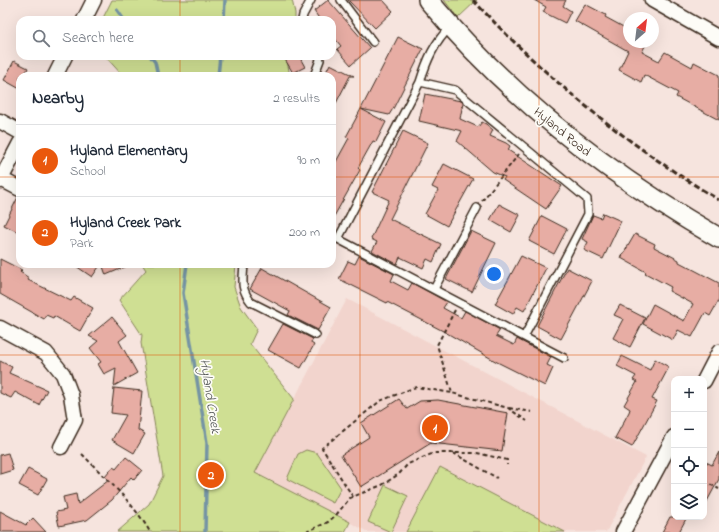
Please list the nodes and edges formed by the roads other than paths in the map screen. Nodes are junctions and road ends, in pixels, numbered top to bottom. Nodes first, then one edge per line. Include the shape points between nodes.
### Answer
1 (94, 0) edge
2 (311, 0) edge
3 (341, 0) edge
4 (428, 0) edge
5 (652, 0) edge
6 (86, 16) edge
7 (303, 16) edge
8 (451, 26) junction
9 (719, 38) edge
10 (373, 42) dead end
11 (63, 60) edge
12 (320, 60) edge
13 (57, 72) edge
14 (316, 72) edge
15 (420, 82) junction
16 (0, 121) edge
17 (16, 130) edge
18 (16, 151) edge
19 (1, 180) edge
20 (16, 187) edge
21 (477, 208) road end
22 (719, 238) edge
23 (244, 268) edge
24 (434, 289) junction
25 (0, 328) edge
26 (316, 335) dead end
27 (524, 337) junction
28 (719, 352) edge
29 (564, 358) dead end
30 (707, 376) edge
31 (671, 443) edge
32 (61, 447) dead end
33 (623, 532) edge

1 - 6 street
2 - 7 lane
3 - 10 lane
4 - 8 street, Hyland Road
5 - 9 street
8 - 15 lane via 428,57
8 - 22 street, Hyland Road via 512,88 607,167
11 - 13 street
12 - 14 lane
15 - 24 lane via 338,239
15 - 27 lane via 455,90 587,199 588,214
16 - 17 street
18 - 19 street
19 - 20 street
21 - 24 lane
23 - 26 lane via 244,293 251,302
24 - 27 lane
25 - 32 street via 46,352 63,374 71,395 74,420
27 - 29 lane
28 - 30 street
31 - 33 street

